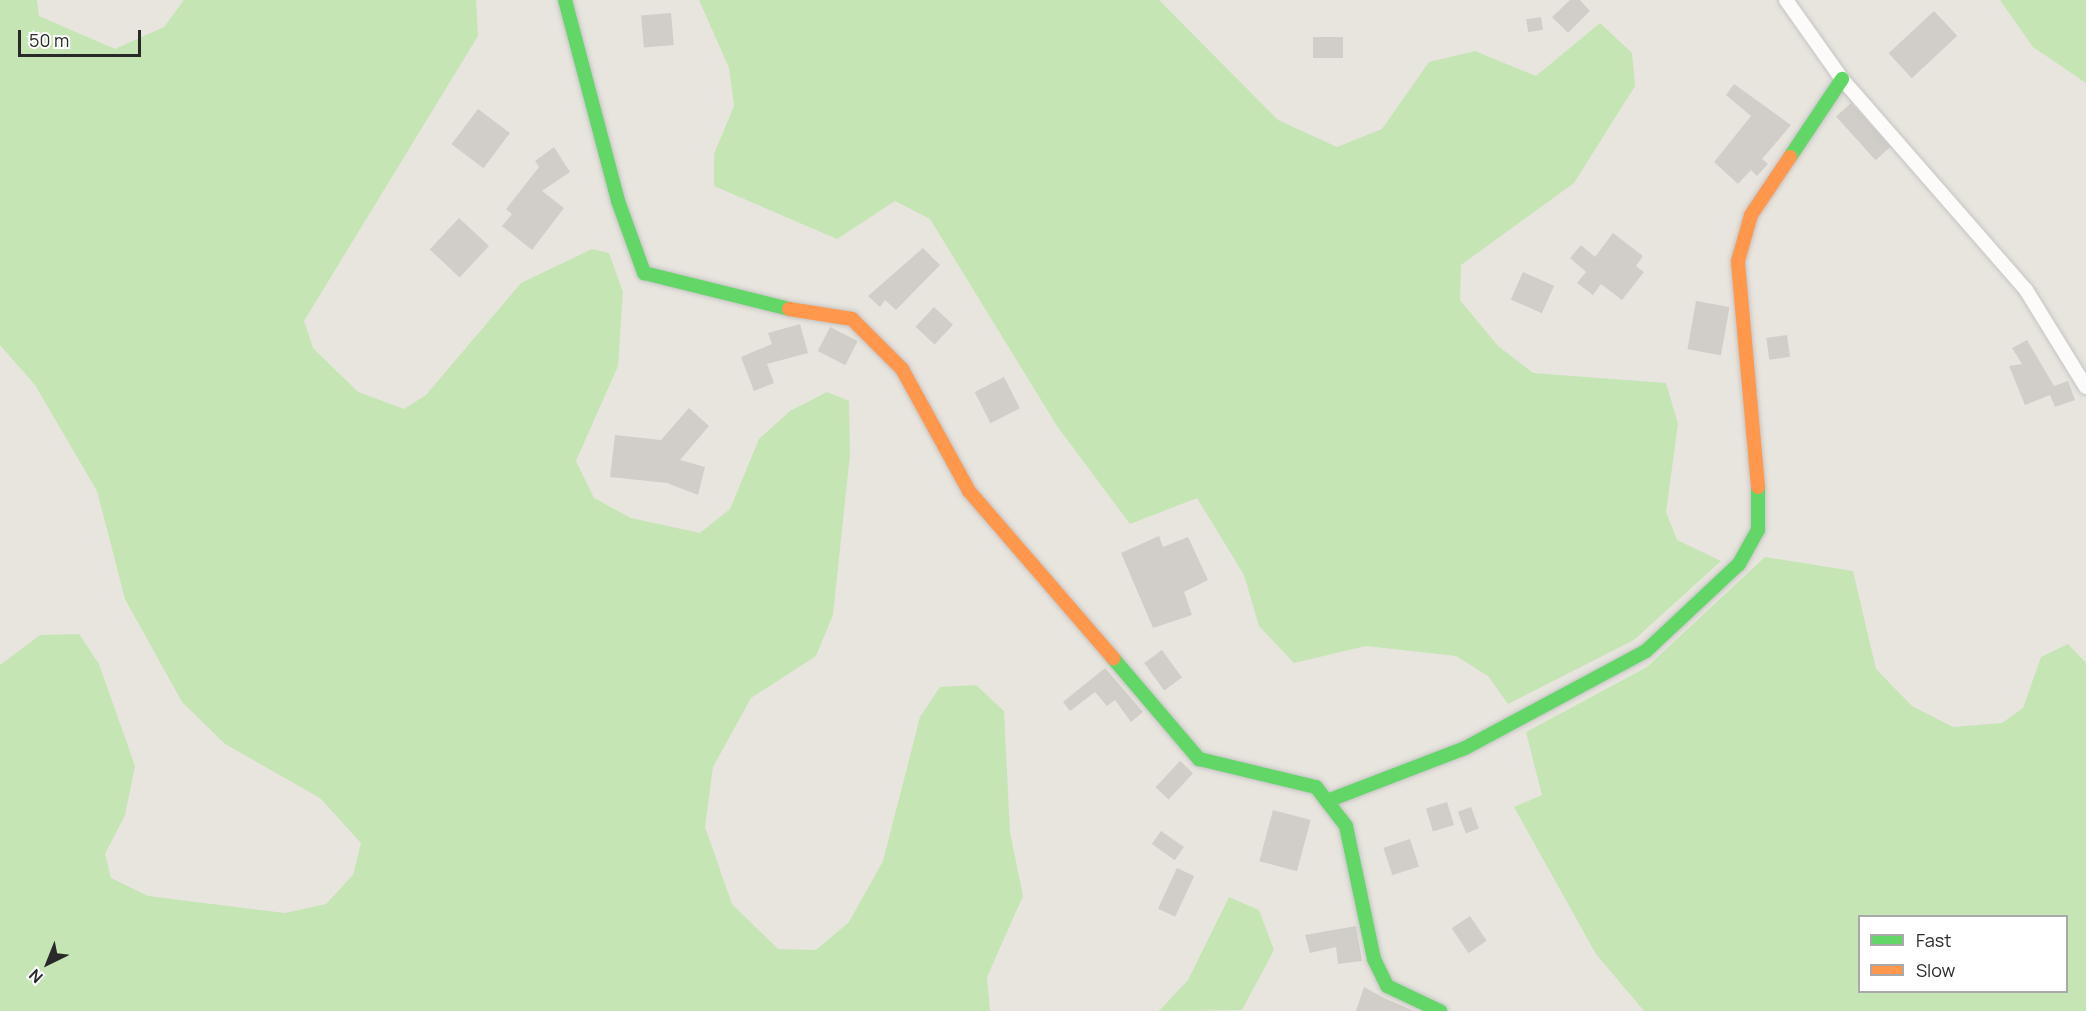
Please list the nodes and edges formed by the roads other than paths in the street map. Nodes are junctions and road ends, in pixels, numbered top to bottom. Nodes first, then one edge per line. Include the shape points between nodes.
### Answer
1 (566, 0) edge
2 (1786, 0) edge
3 (1842, 79) junction
4 (2086, 387) edge
5 (1327, 801) junction
6 (1440, 1011) edge

1 - 5 street via 618,201 644,273 747,303 852,319 902,369 969,492 1199,759 1316,787
2 - 3 street
3 - 4 street via 2026,291
3 - 5 street via 1751,215 1738,261 1758,484 1758,530 1739,564 1646,651 1465,748
5 - 6 street via 1346,826 1374,959 1387,986

